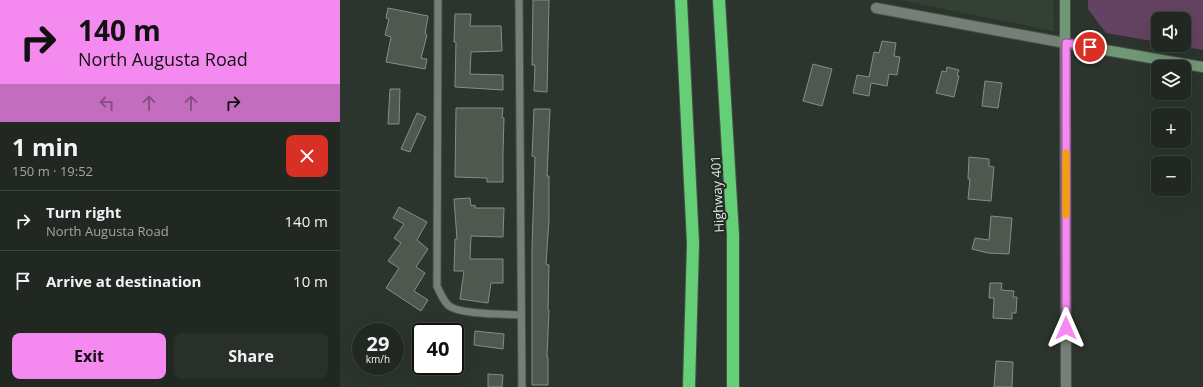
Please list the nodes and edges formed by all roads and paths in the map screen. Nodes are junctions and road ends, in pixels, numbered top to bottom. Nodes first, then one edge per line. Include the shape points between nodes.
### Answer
1 (438, 0) edge
2 (519, 0) edge
3 (681, 0) edge
4 (720, 0) edge
5 (1064, 1) edge
6 (876, 8) dead end
7 (1066, 43) junction
8 (1203, 67) edge
9 (521, 315) junction
10 (522, 387) edge
11 (689, 387) edge
12 (733, 387) edge
13 (1066, 387) edge

1 - 9 lane via 438,286 441,296 449,306 462,311
2 - 9 lane
3 - 11 highway, Highway 401 via 693,243
4 - 12 highway, Highway 401 via 733,235
5 - 7 main road
6 - 7 street
7 - 8 main road
7 - 13 street
9 - 10 lane

